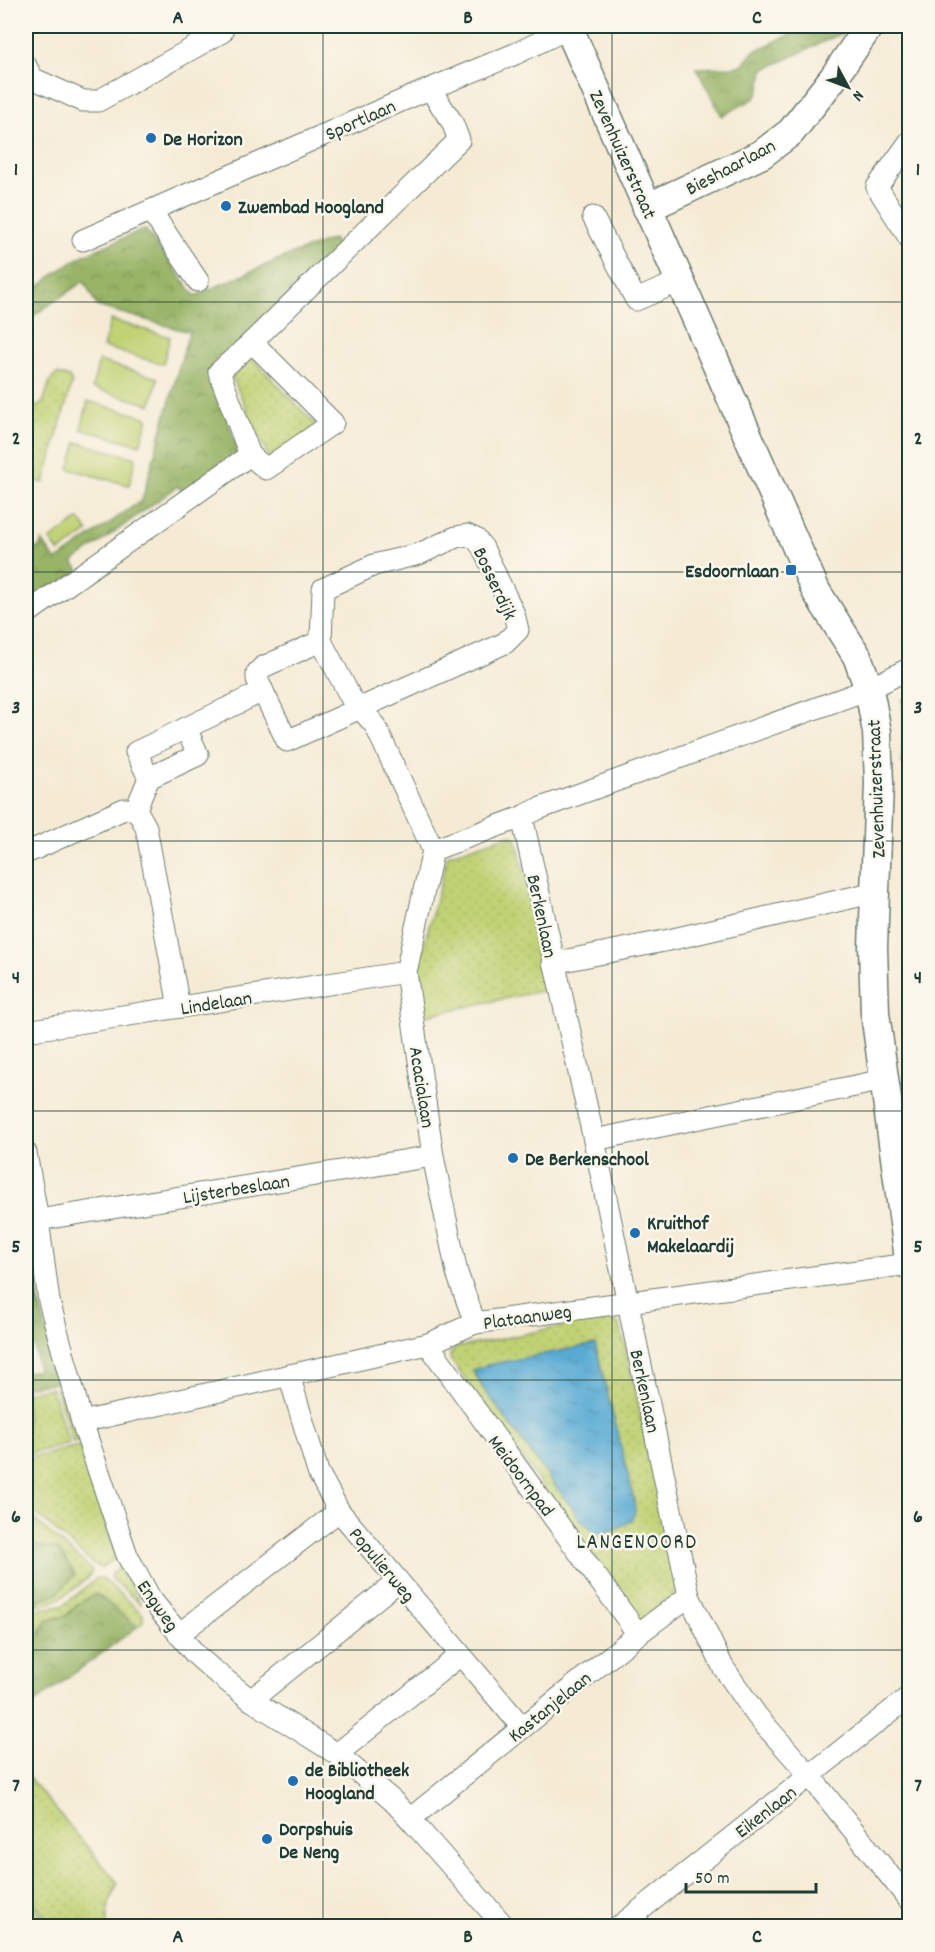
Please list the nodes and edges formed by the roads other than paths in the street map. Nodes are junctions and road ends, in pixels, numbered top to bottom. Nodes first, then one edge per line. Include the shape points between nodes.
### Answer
1 (218, 26) edge
2 (869, 26) edge
3 (568, 27) edge
4 (28, 75) edge
5 (430, 89) junction
6 (909, 141) edge
7 (647, 208) junction
8 (151, 211) junction
9 (593, 216) dead end
10 (909, 239) edge
11 (83, 240) dead end
12 (198, 281) dead end
13 (680, 281) junction
14 (252, 342) junction
15 (250, 455) junction
16 (26, 614) edge
17 (321, 641) junction
18 (909, 668) edge
19 (869, 689) junction
20 (263, 692) junction
21 (361, 709) junction
22 (186, 728) junction
23 (150, 778) junction
24 (136, 809) junction
25 (522, 817) junction
26 (433, 850) junction
27 (26, 853) edge
28 (876, 892) junction
29 (553, 963) junction
30 (406, 972) junction
31 (179, 1007) junction
32 (26, 1030) edge
33 (884, 1080) junction
34 (594, 1140) junction
35 (26, 1153) edge
36 (433, 1156) junction
37 (38, 1220) junction
38 (909, 1265) edge
39 (628, 1302) junction
40 (475, 1323) junction
41 (428, 1344) junction
42 (289, 1375) junction
43 (82, 1422) junction
44 (339, 1511) junction
45 (398, 1582) junction
46 (689, 1596) junction
47 (179, 1634) junction
48 (638, 1634) junction
49 (459, 1656) junction
50 (909, 1696) edge
51 (251, 1700) junction
52 (522, 1727) junction
53 (337, 1754) junction
54 (810, 1776) junction
55 (410, 1819) junction
56 (909, 1901) edge
57 (504, 1926) edge
58 (620, 1926) edge

1 - 4 street via 222,32 98,101 83,101
2 - 7 street, Bieshaarlaan via 791,132 762,154
3 - 5 street, Sportlaan
3 - 7 street, Zevenhuizerstraat
5 - 8 street, Sportlaan
5 - 14 street via 459,140
6 - 10 street via 877,187
7 - 13 street, Zevenhuizerstraat
8 - 11 street, Sportlaan
8 - 12 street
9 - 13 street via 636,300
13 - 19 street, Zevenhuizerstraat via 816,591 857,656
14 - 15 street via 219,372
14 - 15 street via 333,423 266,469
15 - 16 street
17 - 20 street, Bosserdijk via 263,667 257,673
17 - 21 street, Bosserdijk via 351,698
17 - 21 street, Bosserdijk via 323,589 374,565 419,554 456,537 467,535 476,539 483,549 518,630 505,643
18 - 19 street
19 - 25 street
19 - 28 street, Zevenhuizerstraat via 877,732 879,783
20 - 21 street, Bosserdijk via 287,741
20 - 22 street
21 - 26 street, Bosserdijk via 375,724
22 - 23 street via 198,755
22 - 23 street via 136,752
23 - 24 street
24 - 27 street via 124,809
24 - 31 street via 146,827
25 - 26 street
25 - 29 street, Berkenlaan
26 - 30 street, Acacialaan
28 - 29 street
28 - 33 street, Zevenhuizerstraat via 874,992
29 - 34 street, Berkenlaan
30 - 31 street, Lindelaan
30 - 36 street, Acacialaan
31 - 32 street, Lindelaan
33 - 34 street
33 - 38 street, Zevenhuizerstraat
34 - 39 street, Berkenlaan
35 - 37 street, Engweg
36 - 37 street, Lijsterbeslaan
36 - 40 street, Acacialaan via 457,1273
37 - 43 street, Engweg via 49,1301
38 - 39 street, Plataanweg
39 - 40 street, Plataanweg
39 - 46 street, Berkenlaan
40 - 41 street, Plataanweg
41 - 42 street, Plataanweg
41 - 48 street, Meidoornpad
42 - 43 street, Plataanweg
42 - 44 street, Populierweg via 318,1472
43 - 47 street, Engweg via 127,1555 150,1598
44 - 45 street, Populierweg
44 - 47 street
45 - 49 street, Populierweg
45 - 51 street
46 - 48 street, Kastanjelaan
46 - 54 street, Berkenlaan via 723,1667 757,1716
47 - 51 street, Engweg via 195,1654
48 - 52 street, Kastanjelaan
49 - 52 street, Populierweg
49 - 53 street
50 - 54 street, Eikenlaan
51 - 53 street, Engweg
52 - 55 street, Kastanjelaan
53 - 55 street, Engweg
54 - 56 street, Berkenlaan
54 - 58 street, Eikenlaan
55 - 57 street, Engweg

